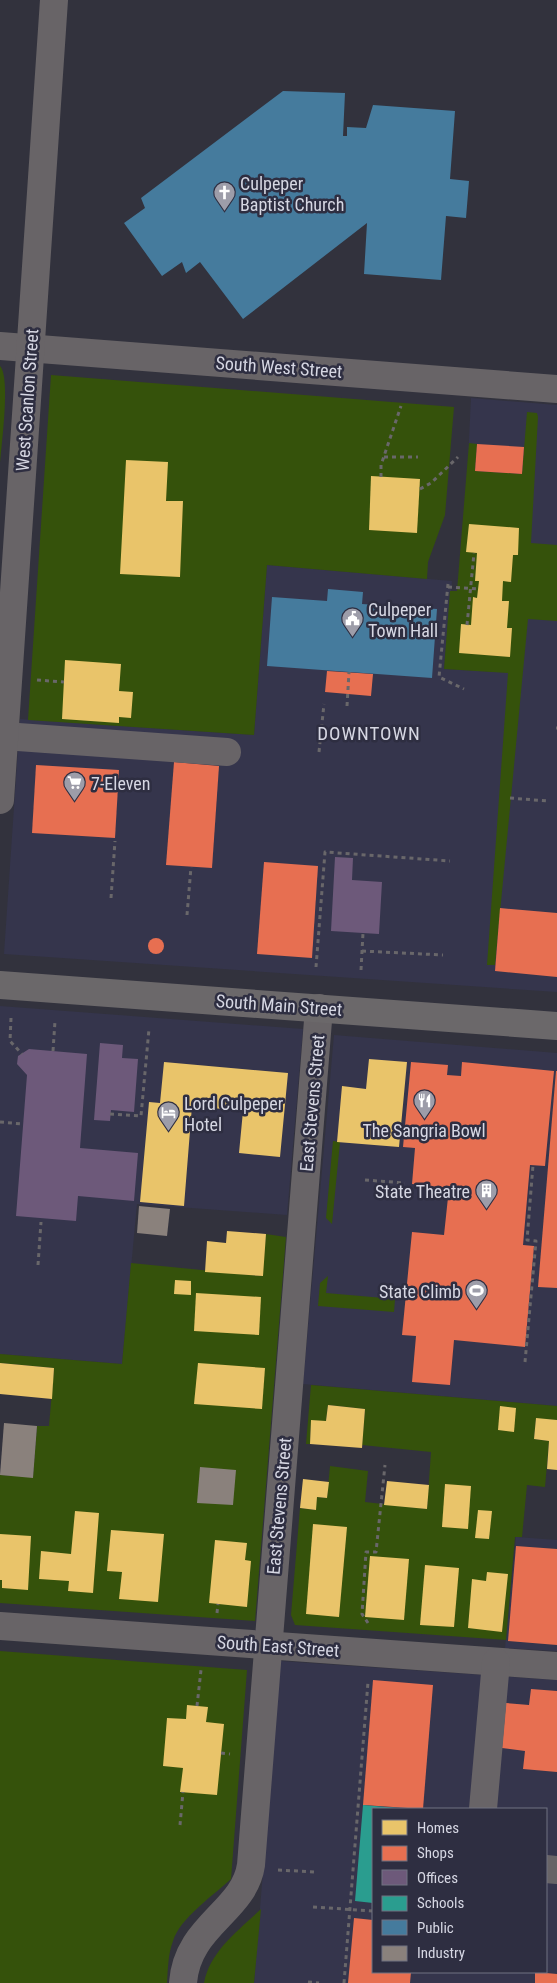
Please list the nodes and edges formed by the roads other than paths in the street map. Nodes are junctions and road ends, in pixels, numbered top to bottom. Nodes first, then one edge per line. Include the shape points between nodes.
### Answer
1 (54, 0) edge
2 (0, 346) edge
3 (31, 348) junction
4 (557, 390) edge
5 (4, 736) junction
6 (227, 752) dead end
7 (0, 800) edge
8 (0, 985) edge
9 (319, 1008) junction
10 (557, 1026) edge
11 (0, 1626) edge
12 (267, 1646) junction
13 (496, 1662) junction
14 (557, 1666) edge
15 (483, 1808) edge
16 (183, 1983) edge

1 - 3 street, West Scanlon Street
2 - 3 street, South West Street
3 - 4 street, South West Street
3 - 5 street, West Scanlon Street
5 - 6 street
5 - 7 street, West Scanlon Street
8 - 9 main road, South Main Street
9 - 10 main road, South Main Street
9 - 12 street, East Stevens Street
11 - 12 street, South East Street
12 - 13 street, South East Street
12 - 16 street, East Stevens Street via 250,1874 242,1891 196,1943 185,1966
13 - 14 street, South East Street
13 - 15 street

